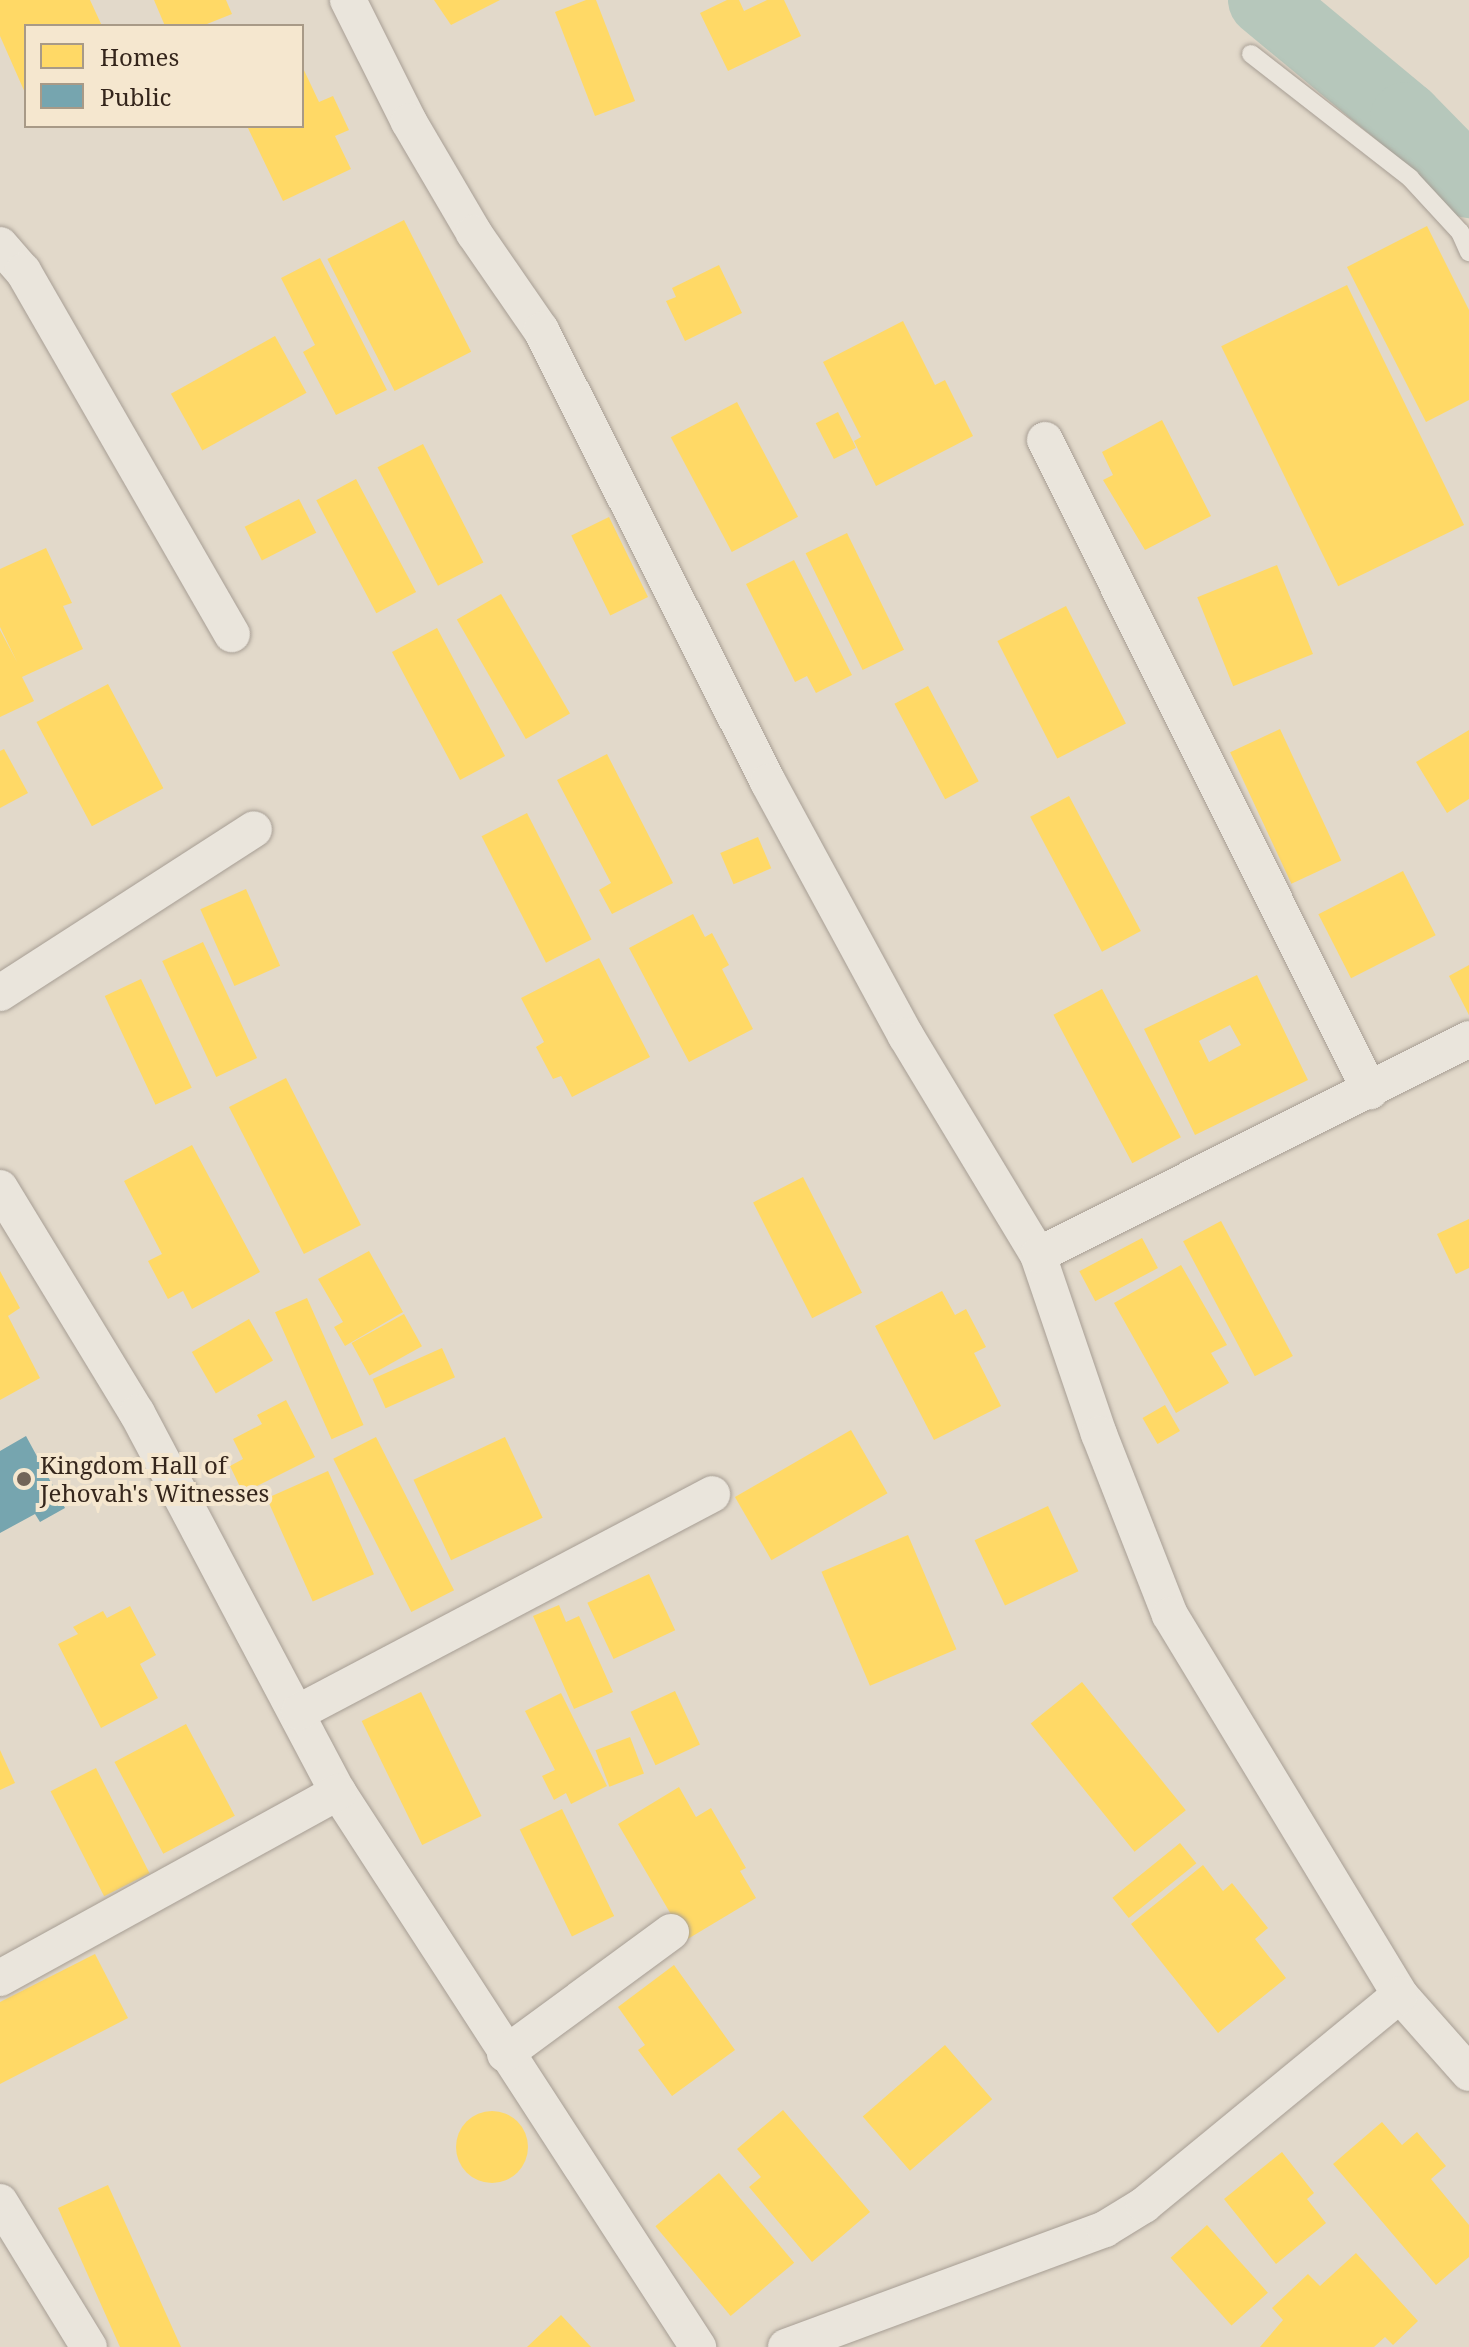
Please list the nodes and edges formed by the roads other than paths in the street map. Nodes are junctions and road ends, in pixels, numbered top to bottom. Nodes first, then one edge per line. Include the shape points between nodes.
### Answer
1 (348, 0) edge
2 (1251, 54) dead end
3 (0, 245) edge
4 (1469, 252) edge
5 (1045, 440) dead end
6 (232, 634) dead end
7 (254, 829) dead end
8 (0, 993) edge
9 (1469, 1039) edge
10 (1370, 1091) junction
11 (0, 1188) edge
12 (1038, 1255) junction
13 (712, 1494) dead end
14 (299, 1712) junction
15 (338, 1792) junction
16 (671, 1932) dead end
17 (0, 1978) edge
18 (1400, 1995) junction
19 (505, 2054) junction
20 (1469, 2073) edge
21 (0, 2202) edge
22 (89, 2347) edge
23 (698, 2347) edge
24 (786, 2347) edge

1 - 12 street via 409,122 474,233 541,330 768,782 906,1036
2 - 4 lane via 1410,178 1460,232
3 - 6 street via 23,271
5 - 10 street
7 - 8 street
9 - 10 street
10 - 12 street
11 - 14 street via 137,1413
12 - 18 street via 1094,1420 1170,1615
13 - 14 street
14 - 15 street
15 - 17 street
15 - 19 street
16 - 19 street
18 - 20 street
18 - 24 street via 1144,2205 1105,2229
19 - 23 street
21 - 22 street

